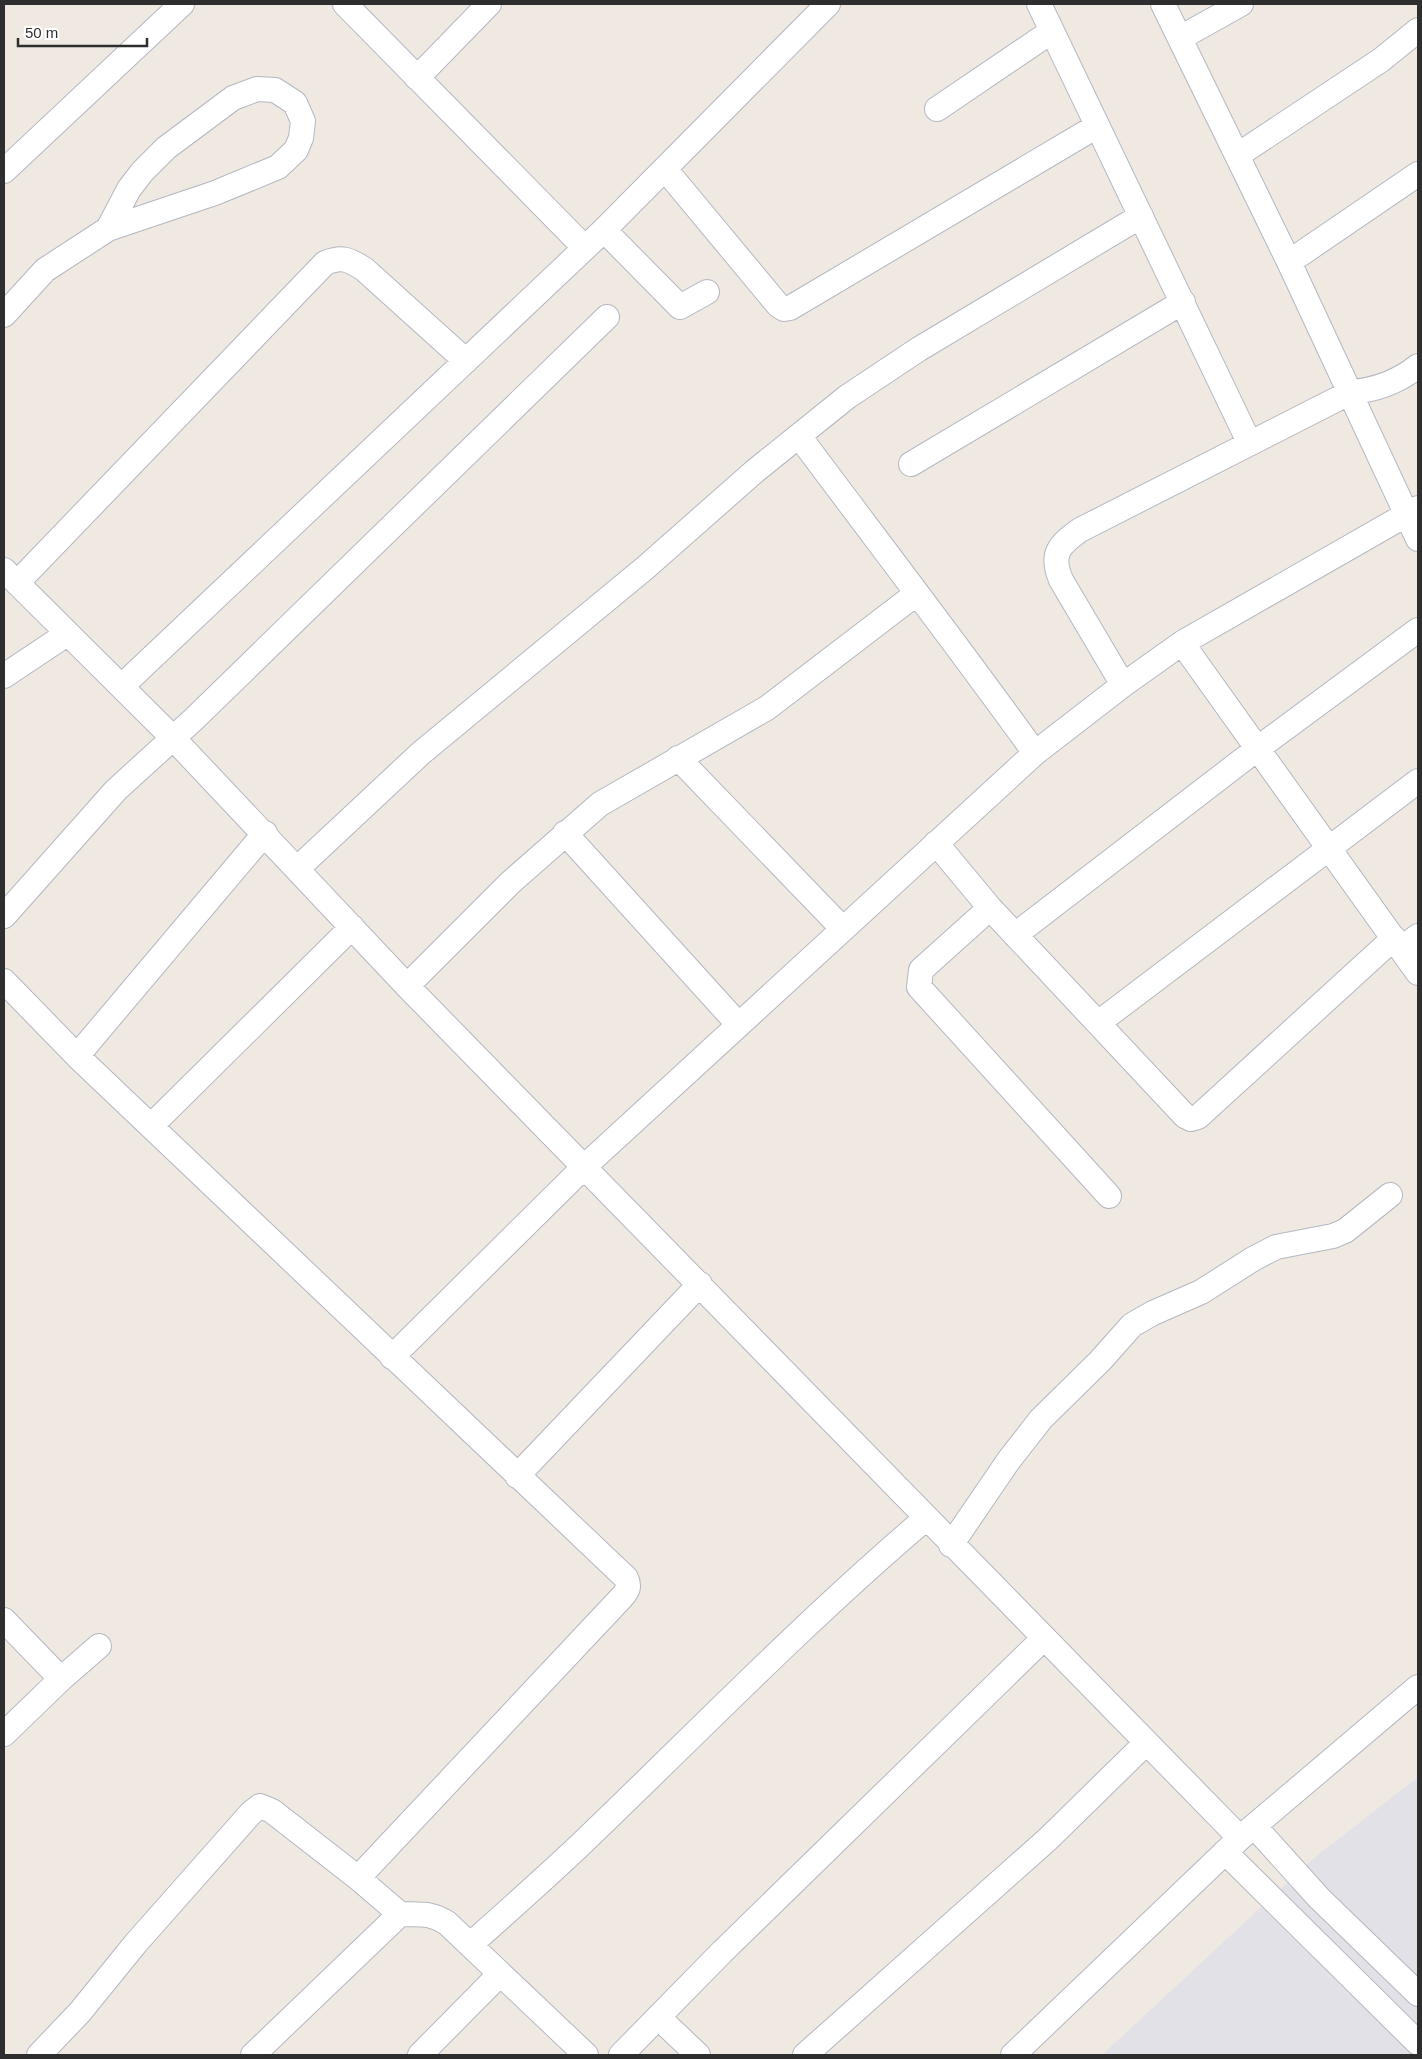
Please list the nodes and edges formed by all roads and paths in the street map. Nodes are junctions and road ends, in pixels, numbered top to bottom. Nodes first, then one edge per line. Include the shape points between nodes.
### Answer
1 (182, 4) edge
2 (345, 4) edge
3 (490, 4) edge
4 (828, 4) edge
5 (1039, 4) edge
6 (1163, 4) edge
7 (1242, 4) edge
8 (1418, 30) edge
9 (1052, 31) junction
10 (1180, 38) junction
11 (417, 78) junction
12 (937, 109) dead end
13 (1097, 126) junction
14 (1238, 155) junction
15 (664, 169) junction
16 (4, 171) edge
17 (1418, 174) edge
18 (1141, 216) junction
19 (108, 229) junction
20 (604, 230) junction
21 (584, 247) junction
22 (1290, 262) junction
23 (707, 292) dead end
24 (1183, 302) junction
25 (4, 315) edge
26 (607, 317) dead end
27 (466, 361) junction
28 (1418, 366) edge
29 (1350, 392) junction
30 (799, 436) junction
31 (1249, 442) junction
32 (911, 464) dead end
33 (1414, 512) edge
34 (1418, 539) edge
35 (10, 577) edge
36 (916, 594) junction
37 (1418, 630) edge
38 (67, 634) junction
39 (1182, 643) junction
40 (4, 676) edge
41 (1123, 685) junction
42 (122, 686) junction
43 (173, 738) junction
44 (1257, 750) junction
45 (1035, 753) junction
46 (678, 758) junction
47 (1418, 782) edge
48 (265, 833) junction
49 (565, 833) junction
50 (936, 843) junction
51 (1328, 850) junction
52 (298, 868) junction
53 (990, 908) junction
54 (4, 916) edge
55 (352, 927) junction
56 (842, 928) junction
57 (1015, 935) junction
58 (1404, 941) edge
59 (1418, 973) edge
60 (4, 981) edge
61 (407, 986) junction
62 (1098, 1023) junction
63 (738, 1024) junction
64 (77, 1056) junction
65 (151, 1126) junction
66 (584, 1167) junction
67 (1390, 1195) dead end
68 (1109, 1196) dead end
69 (700, 1284) junction
70 (392, 1357) junction
71 (517, 1476) junction
72 (925, 1518) junction
73 (952, 1545) junction
74 (4, 1620) edge
75 (1043, 1639) junction
76 (100, 1646) dead end
77 (61, 1679) junction
78 (1418, 1687) edge
79 (4, 1734) edge
80 (1146, 1743) junction
81 (1239, 1839) junction
82 (358, 1878) junction
83 (1319, 1898) junction
84 (400, 1914) junction
85 (1296, 1922) junction
86 (472, 1944) junction
87 (500, 1974) junction
88 (1418, 1994) edge
89 (658, 2017) junction
90 (1418, 2042) edge
91 (40, 2055) edge
92 (253, 2055) edge
93 (420, 2055) edge
94 (586, 2055) edge
95 (621, 2055) edge
96 (698, 2055) edge
97 (805, 2055) edge
98 (1013, 2055) edge

1 - 16 street
2 - 11 street
3 - 11 street
4 - 15 street
5 - 9 street
6 - 10 street
7 - 10 street
8 - 14 street via 1381,60
9 - 12 street
9 - 13 street
10 - 14 street
11 - 21 street
13 - 15 street via 784,309
13 - 18 street
14 - 22 street
15 - 20 street
17 - 22 street
18 - 24 street
18 - 30 street via 919,350 847,397
19 - 19 street via 215,193 278,167 296,150 301,138 303,121 295,103 275,90 257,89 233,98 166,148 142,172
19 - 25 street via 45,270
20 - 21 street
20 - 23 street via 680,307
21 - 27 street
22 - 29 street
24 - 31 street
24 - 32 street
26 - 43 street
27 - 35 street via 364,269 351,261 337,258 325,263
27 - 42 street
28 - 29 street via 1405,376 1374,390
29 - 31 street
29 - 33 street
30 - 36 street
30 - 52 street via 421,753
31 - 41 street via 1080,530 1063,542 1056,556 1061,580
33 - 34 street
33 - 39 street
35 - 38 street
36 - 45 street via 940,621
36 - 46 street via 767,708
37 - 44 street
38 - 40 street
38 - 42 street
39 - 41 street
39 - 44 street
41 - 45 street
42 - 43 street
43 - 48 street
43 - 54 street via 116,790
44 - 51 street
44 - 57 street
45 - 50 street
46 - 49 street via 600,804
46 - 56 street
47 - 51 street
48 - 52 street
48 - 64 street
49 - 61 street
49 - 63 street
50 - 53 street
50 - 56 street
51 - 58 street
51 - 62 street
52 - 55 street
53 - 57 street
53 - 68 street via 921,970 919,986
55 - 61 street
55 - 65 street
56 - 63 street
57 - 62 street
58 - 59 street
58 - 62 street via 1192,1119 1185,1116
60 - 64 street
61 - 66 street
63 - 66 street
64 - 65 street
65 - 70 street
66 - 69 street
66 - 70 street
67 - 73 street via 1345,1231 1276,1247 1201,1292 1132,1325 1041,1419
69 - 71 street
69 - 72 street
70 - 71 street
71 - 82 street via 626,1578 628,1591
72 - 73 street
72 - 86 street via 862,1572
73 - 75 street
74 - 77 street
75 - 80 street
75 - 89 street
76 - 77 street
77 - 79 street
78 - 81 street
80 - 81 street
80 - 97 street via 1048,1839
81 - 83 street
81 - 85 street
81 - 98 street
82 - 84 street
82 - 91 street via 272,1811 266,1807 256,1808
83 - 85 street
83 - 88 street
84 - 86 street via 436,1916
84 - 92 street
85 - 90 street
86 - 87 street
87 - 93 street
87 - 94 street
89 - 95 street
89 - 96 street

